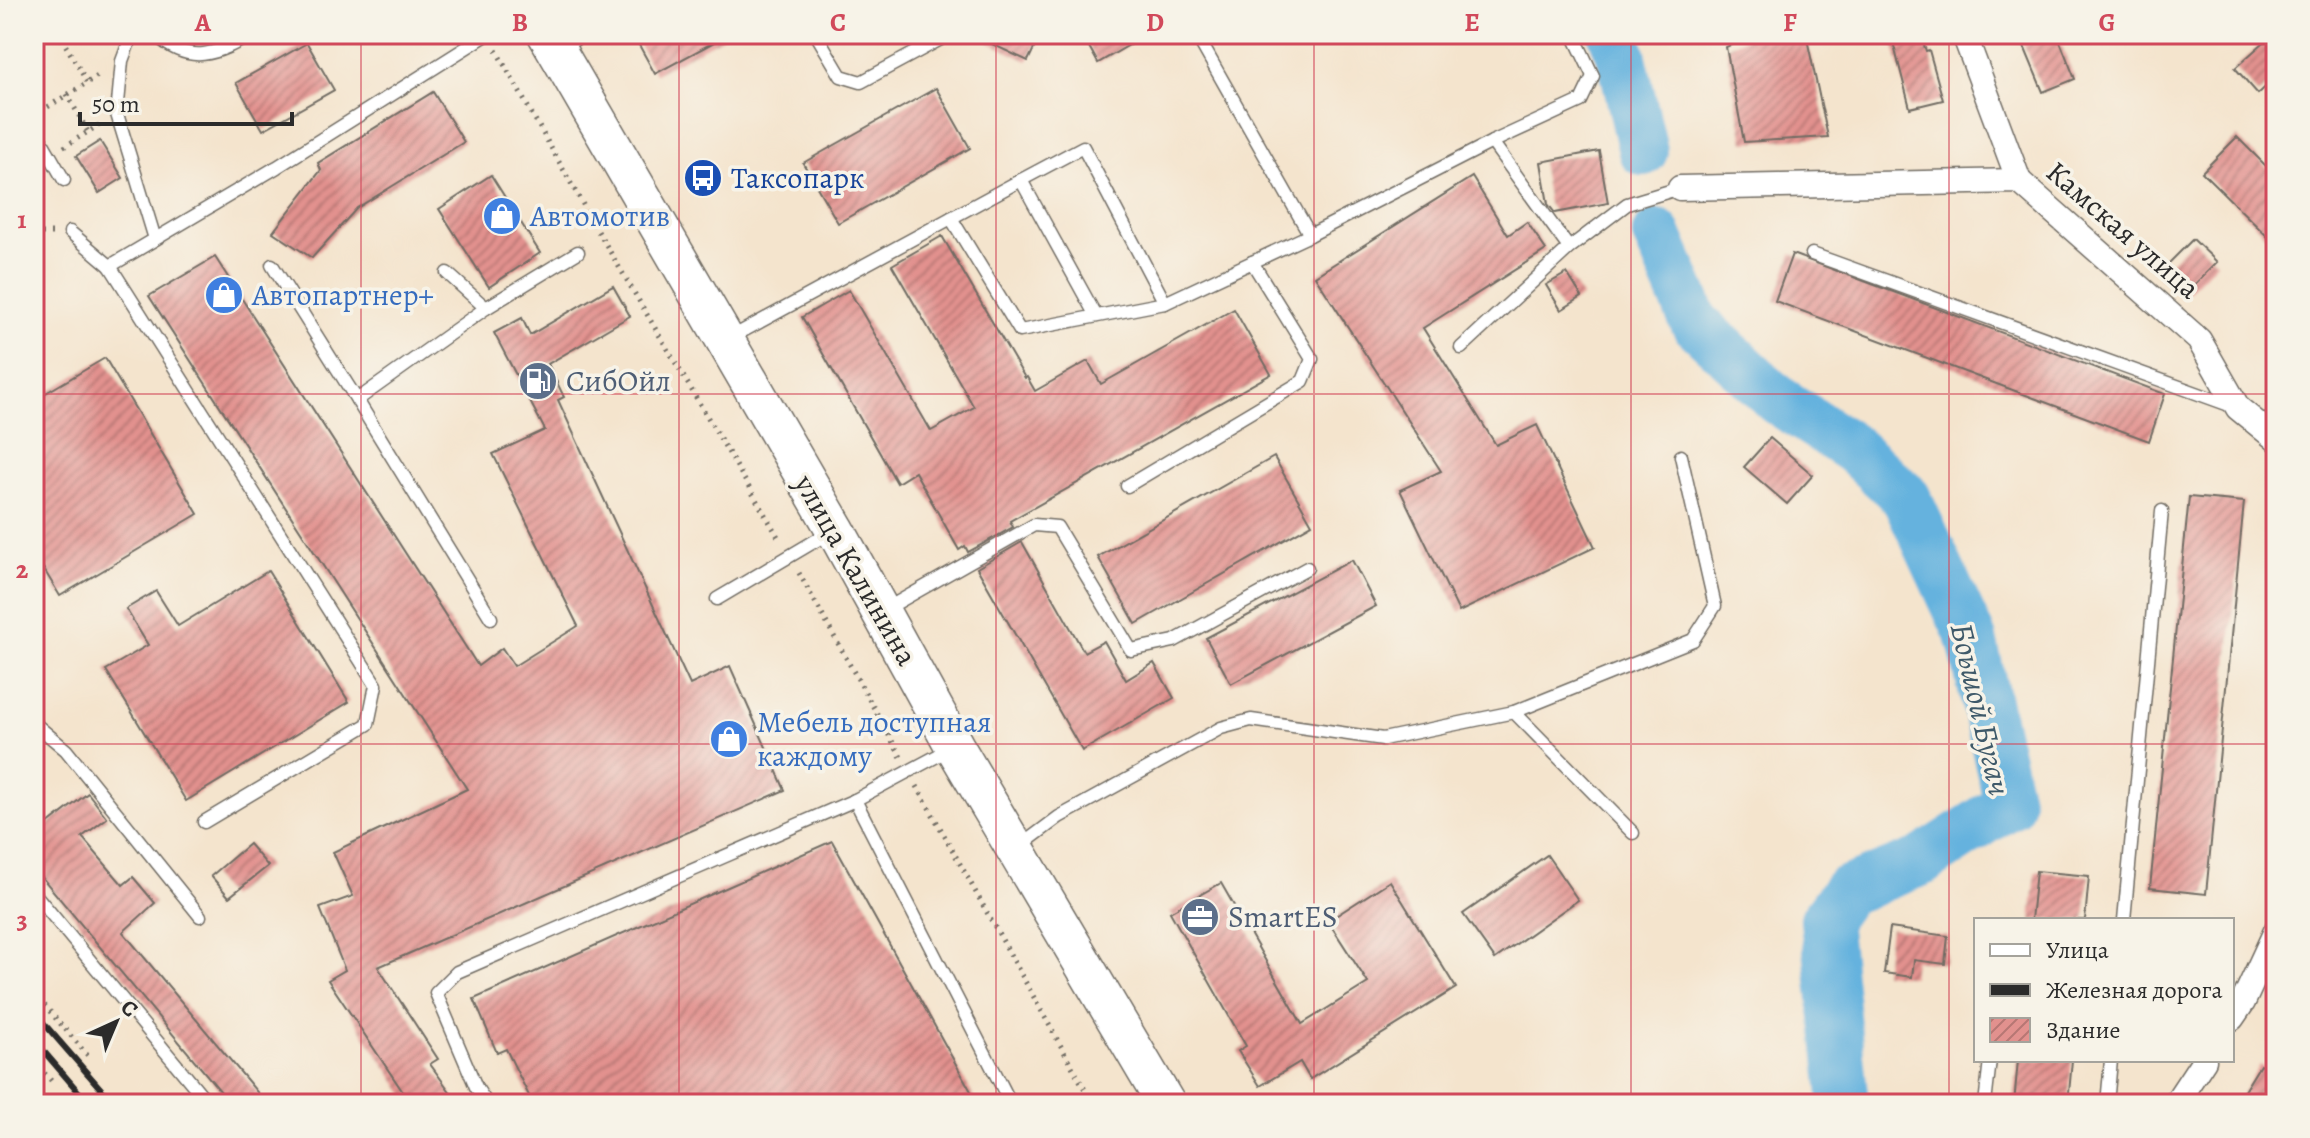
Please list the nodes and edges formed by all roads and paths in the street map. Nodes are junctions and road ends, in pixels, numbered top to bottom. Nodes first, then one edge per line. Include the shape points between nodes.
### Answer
1 (55, 34) edge
2 (132, 34) edge
3 (155, 34) edge
4 (252, 34) edge
5 (488, 34) edge
6 (816, 34) edge
7 (950, 34) edge
8 (1196, 34) edge
9 (1573, 34) edge
10 (1964, 34) edge
11 (562, 40) edge
12 (122, 61) junction
13 (87, 82) junction
14 (67, 94) junction
15 (117, 114) junction
16 (34, 115) edge
17 (34, 128) edge
18 (88, 132) junction
19 (1492, 142) junction
20 (50, 156) junction
21 (64, 180) dead end
22 (1021, 180) junction
23 (2019, 181) junction
24 (1680, 188) joint
25 (951, 218) junction
26 (70, 232) dead end
27 (1310, 235) junction
28 (155, 239) junction
29 (1569, 248) junction
30 (578, 252) dead end
31 (1812, 254) dead end
32 (1252, 262) junction
33 (272, 265) dead end
34 (110, 266) junction
35 (447, 273) dead end
36 (1165, 303) junction
37 (486, 308) junction
38 (1096, 316) junction
39 (724, 341) junction
40 (1461, 348) dead end
41 (677, 362) dead end
42 (357, 400) junction
43 (2238, 408) junction
44 (2276, 439) edge
45 (1681, 456) dead end
46 (1127, 486) dead end
47 (2162, 511) dead end
48 (835, 529) junction
49 (1307, 568) dead end
50 (717, 599) dead end
51 (881, 612) junction
52 (491, 618) dead end
53 (1514, 712) junction
54 (34, 723) edge
55 (955, 747) junction
56 (909, 772) junction
57 (855, 800) junction
58 (204, 822) dead end
59 (1633, 833) dead end
60 (1015, 850) junction
61 (34, 893) edge
62 (200, 916) dead end
63 (2124, 918) edge
64 (2276, 931) edge
65 (34, 993) edge
66 (2234, 1015) edge
67 (89, 1057) dead end
68 (34, 1061) edge
69 (1990, 1062) edge
70 (2111, 1062) edge
71 (2203, 1062) edge
72 (55, 1085) dead end
73 (209, 1104) edge
74 (487, 1104) edge
75 (1011, 1104) edge
76 (1093, 1104) edge
77 (1166, 1104) edge
78 (1985, 1104) edge
79 (2107, 1104) edge
80 (2175, 1104) edge

1 - 13 path
2 - 12 lane
3 - 4 lane via 201,56
5 - 28 lane
5 - 41 path
6 - 7 lane via 841,76 861,82
8 - 27 lane
9 - 19 lane via 1593,76 1581,101
10 - 23 street
11 - 39 main road, улица Калинина
12 - 13 path
12 - 15 lane
13 - 14 path
14 - 16 path
14 - 18 path
15 - 18 path
15 - 28 lane
17 - 20 lane
18 - 20 path
19 - 27 lane
19 - 29 lane
20 - 21 lane
22 - 25 lane
22 - 36 lane via 1083,147
22 - 38 lane
23 - 24 street, Камская улица
23 - 43 street, Камская улица via 2199,340
24 - 29 lane via 1627,204
25 - 38 lane via 1020,331
25 - 39 lane
26 - 34 lane
27 - 32 lane
28 - 34 lane
29 - 40 lane
30 - 37 lane
31 - 43 lane
32 - 36 lane
32 - 46 lane via 1312,359 1303,381
33 - 42 lane
34 - 58 lane via 376,685 368,724
35 - 37 lane
36 - 38 lane
37 - 42 lane
39 - 48 main road, улица Калинина
42 - 52 lane
43 - 44 street, Камская улица
45 - 53 lane via 1715,606 1693,640
47 - 63 lane
48 - 50 lane
48 - 51 main road, улица Калинина
49 - 51 lane via 1174,641 1131,650 1057,527 1034,525
51 - 55 main road, улица Калинина
53 - 59 lane
53 - 60 lane via 1383,739 1251,720 1221,728 1059,817
54 - 62 lane via 66,750
55 - 56 lane
55 - 60 main road, улица Калинина
56 - 57 lane
56 - 76 path
57 - 74 lane via 457,972 436,993
57 - 75 lane
60 - 77 main road, улица Калинина
61 - 73 lane
64 - 66 street
65 - 67 path
68 - 72 path
69 - 78 lane
70 - 79 lane
71 - 80 street

